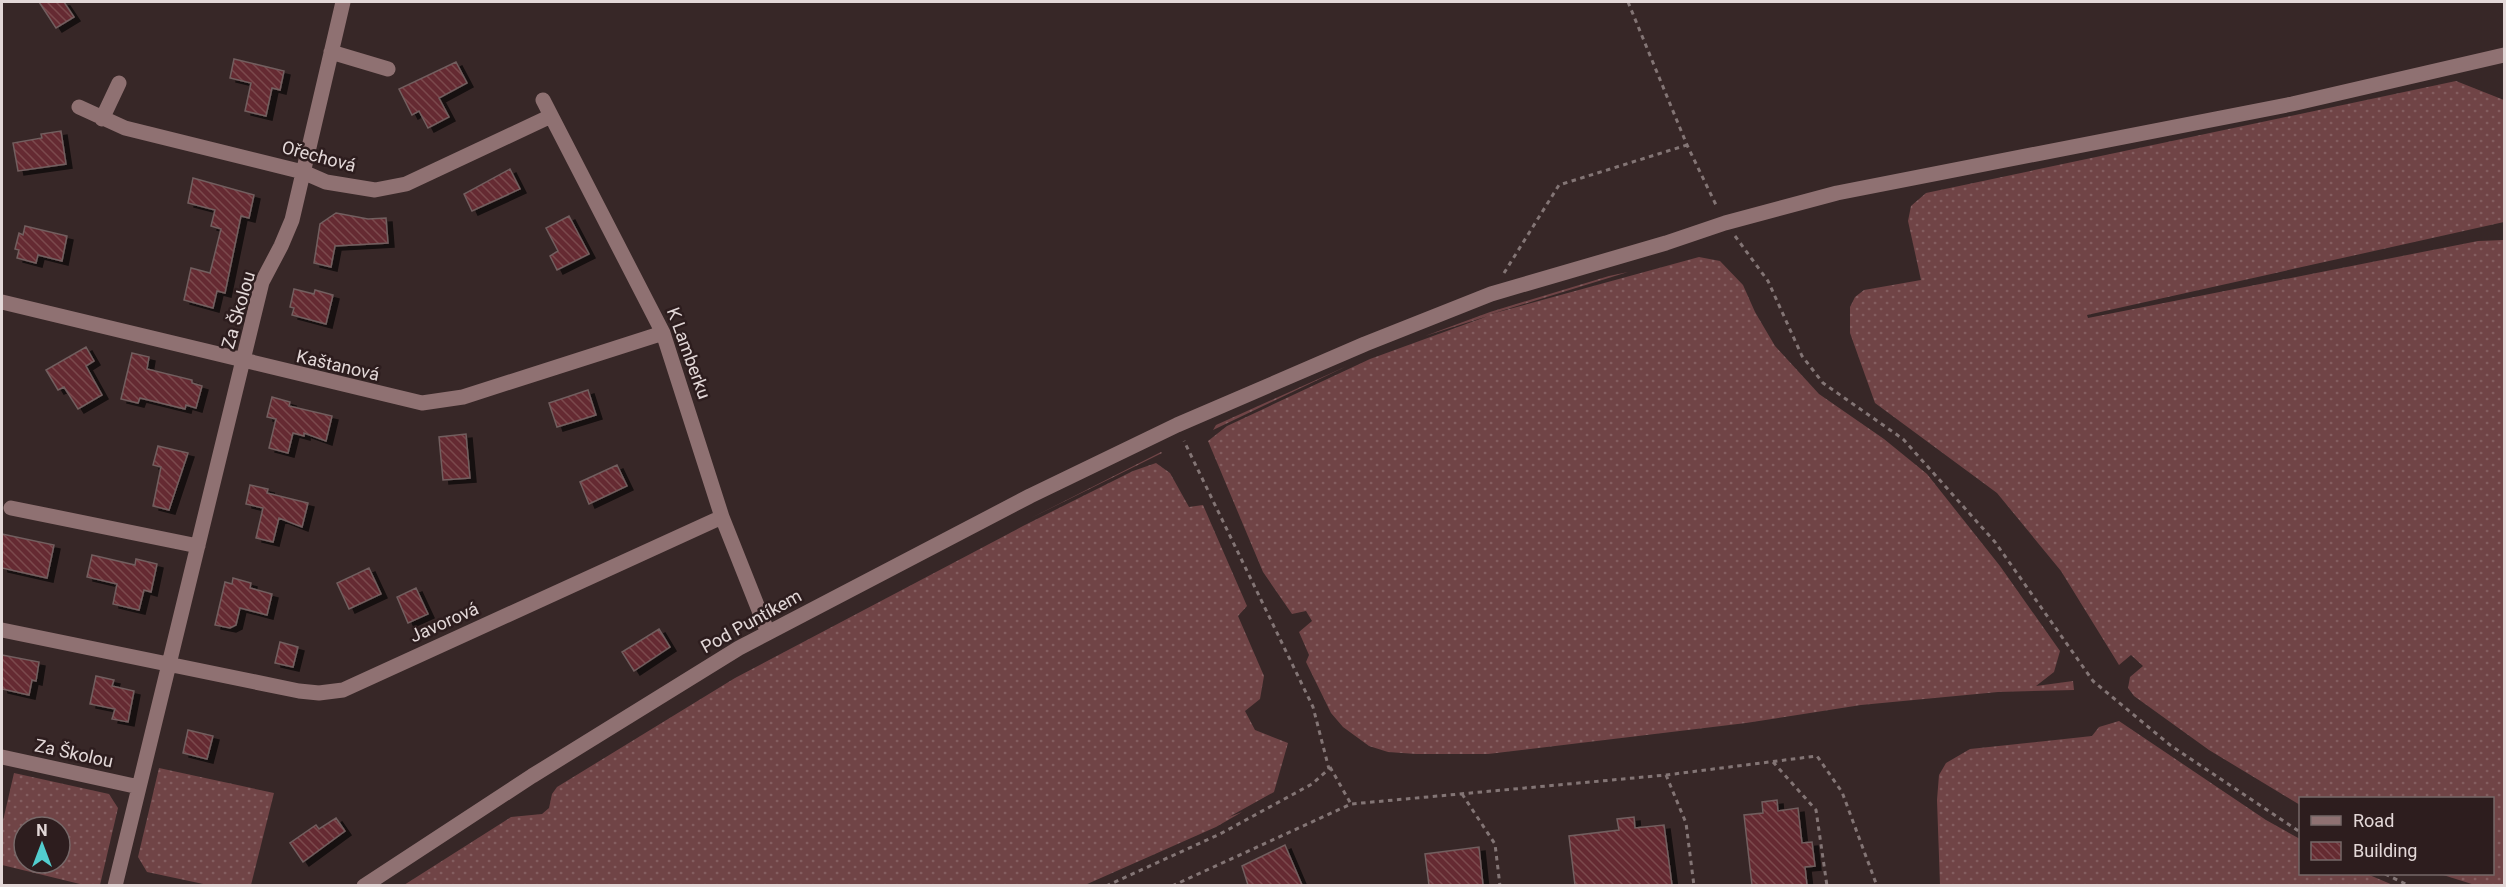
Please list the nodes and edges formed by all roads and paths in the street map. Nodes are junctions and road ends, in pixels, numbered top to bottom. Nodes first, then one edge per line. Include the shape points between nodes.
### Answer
1 (343, 2) edge
2 (1628, 2) edge
3 (331, 52) junction
4 (2505, 55) edge
5 (388, 69) dead end
6 (119, 83) dead end
7 (543, 100) dead end
8 (79, 107) dead end
9 (551, 116) junction
10 (102, 119) junction
11 (1687, 145) junction
12 (303, 172) junction
13 (1725, 223) junction
14 (1491, 294) junction
15 (2, 302) edge
16 (663, 333) junction
17 (243, 362) junction
18 (1177, 425) junction
19 (11, 508) dead end
20 (722, 517) junction
21 (198, 546) junction
22 (2, 630) edge
23 (768, 633) junction
24 (169, 665) junction
25 (2, 756) edge
26 (1773, 762) junction
27 (1329, 766) junction
28 (1666, 775) junction
29 (139, 787) junction
30 (1462, 794) junction
31 (1351, 804) junction
32 (2299, 831) edge
33 (2389, 875) edge
34 (118, 885) edge
35 (364, 885) edge
36 (1106, 885) edge
37 (1172, 885) edge
38 (1500, 885) edge
39 (1694, 885) edge
40 (1827, 885) edge
41 (1877, 885) edge
42 (2410, 885) edge

1 - 3 street, Za Školou
2 - 11 path
3 - 5 street
3 - 12 street, Za Školou
4 - 13 street, Pod Puntíkem via 2292,104 1836,193
6 - 10 street
7 - 9 street, K Lamberku
8 - 10 street, Ořechová
9 - 12 street, Ořechová via 406,184 375,190 326,182
9 - 16 street, K Lamberku
10 - 12 street, Ořechová
11 - 13 path
11 - 14 path via 1559,185
12 - 17 street, Za Školou via 292,220 262,282
13 - 14 street, Pod Puntíkem
13 - 32 path via 1768,281 1802,356 1823,383 1903,439 1995,543 2093,681 2170,745
14 - 18 street, Pod Puntíkem
15 - 17 street, Kaštanová
16 - 17 street, Kaštanová via 438,402 399,399
16 - 20 street, K Lamberku
17 - 21 street, Za Školou
18 - 23 street, Pod Puntíkem via 1030,496
18 - 27 path via 1313,707
19 - 21 street
20 - 23 street, K Lamberku
20 - 24 street, Javorová via 342,690 298,691
21 - 24 street, Za Školou
22 - 24 street
23 - 35 street, Pod Puntíkem via 542,770
24 - 29 street, Za Školou
25 - 29 street, Za Školou
26 - 28 path
26 - 40 path via 1816,810
26 - 41 path via 1817,756 1842,792
27 - 31 path
27 - 36 path via 1312,784 1220,834
28 - 30 path
28 - 39 path via 1686,823
29 - 34 street, Za Školou
30 - 31 path
30 - 38 path via 1495,844
31 - 37 path
33 - 42 path

